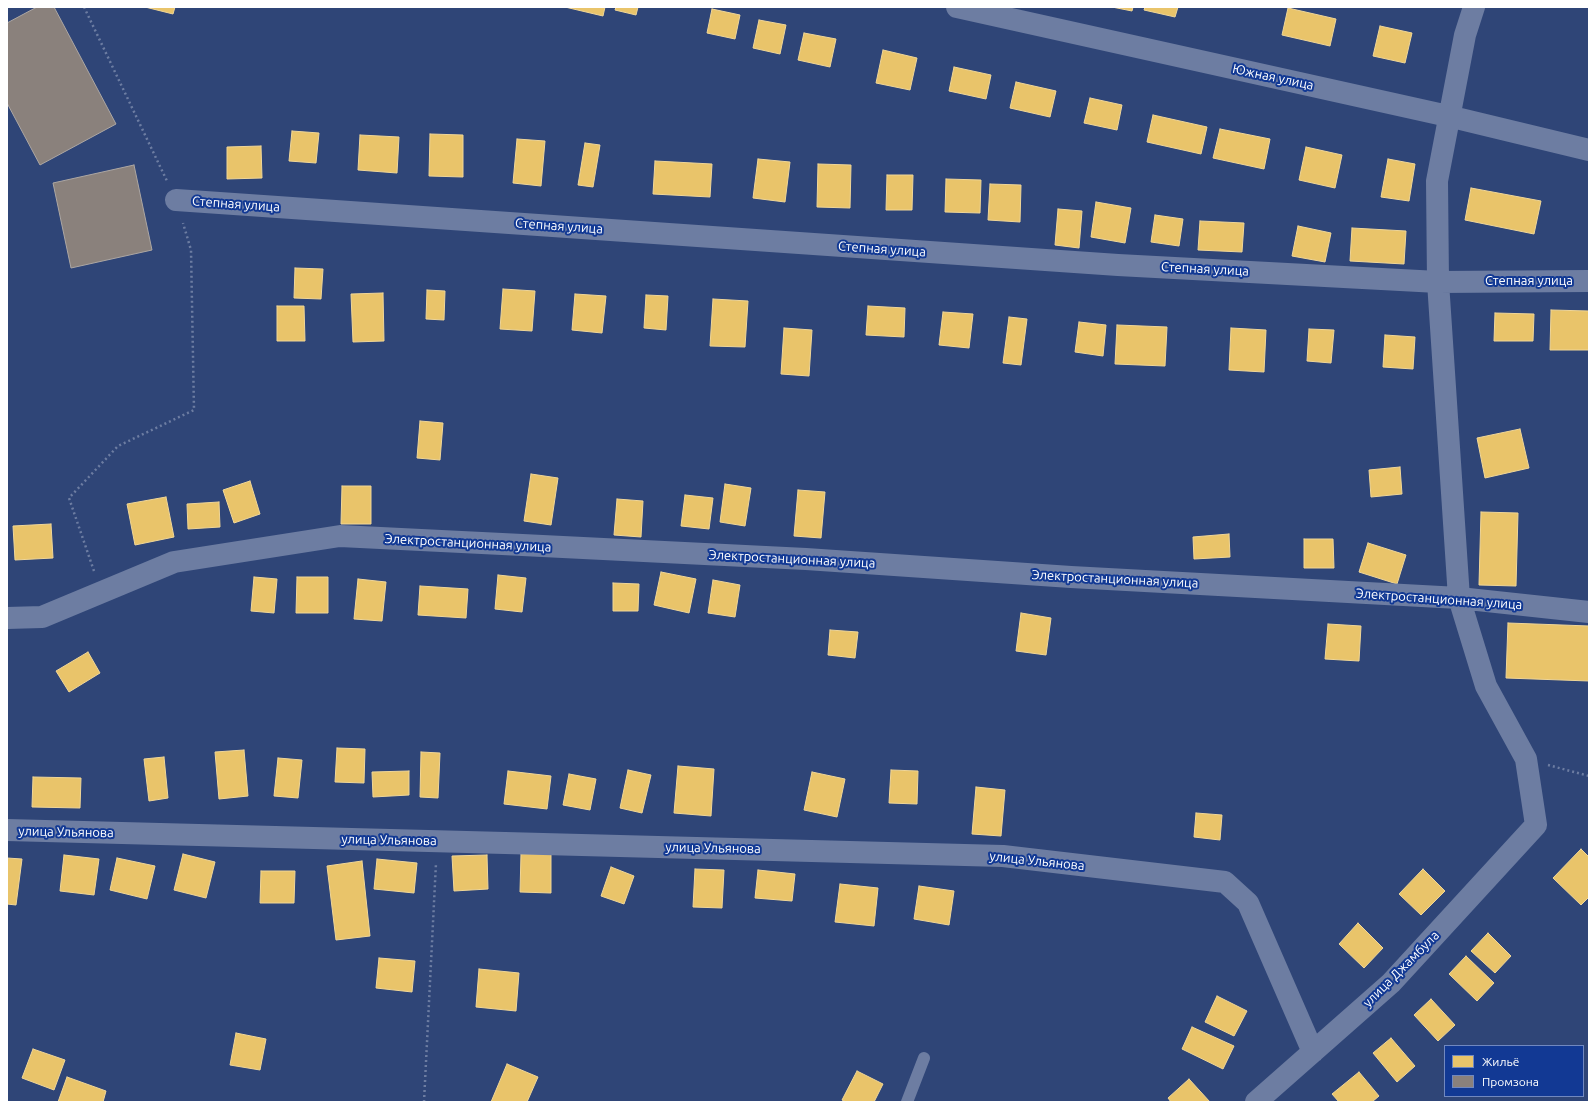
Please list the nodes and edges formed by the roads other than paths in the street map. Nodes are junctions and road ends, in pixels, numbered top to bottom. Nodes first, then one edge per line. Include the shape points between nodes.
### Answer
1 (957, 7) edge
2 (1474, 7) edge
3 (1448, 116) junction
4 (1589, 150) edge
5 (176, 200) road end
6 (1589, 281) edge
7 (1438, 282) junction
8 (1459, 598) junction
9 (1589, 612) edge
10 (7, 618) edge
11 (7, 830) edge
12 (1313, 1052) junction
13 (924, 1058) dead end
14 (907, 1102) edge
15 (1256, 1102) edge

1 - 3 street, Южная улица
2 - 3 street via 1465,35
3 - 4 street, Южная улица
3 - 7 street via 1437,181
5 - 7 street, Степная улица via 1110,264
6 - 7 street, Степная улица
7 - 8 street
8 - 9 street, Электростанционная улица
8 - 10 street, Электростанционная улица via 1071,577 806,559 340,536 174,562 42,617
8 - 12 street, улица Джамбула via 1486,686 1526,759 1536,825 1391,983
11 - 12 street, улица Ульянова via 1003,856 1225,882 1248,902
12 - 15 street, улица Джамбула
13 - 14 lane

